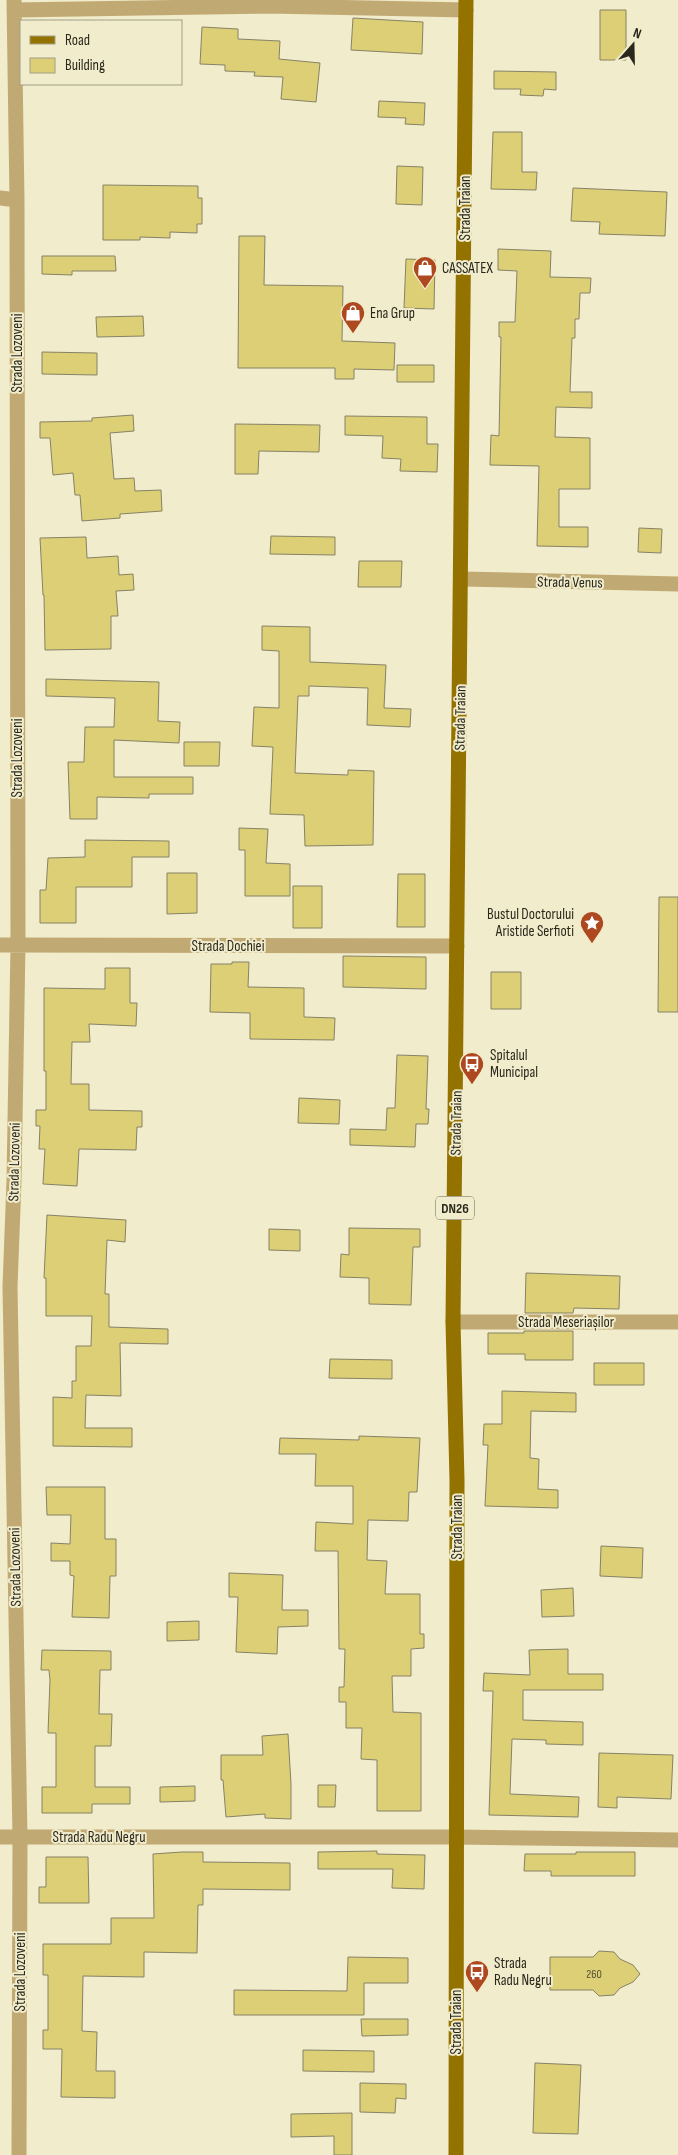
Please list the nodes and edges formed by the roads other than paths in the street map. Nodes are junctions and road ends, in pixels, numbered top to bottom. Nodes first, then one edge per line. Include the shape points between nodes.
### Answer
1 (14, 5) edge
2 (466, 5) edge
3 (0, 198) edge
4 (16, 200) junction
5 (462, 579) junction
6 (678, 584) edge
7 (0, 945) edge
8 (18, 945) junction
9 (456, 946) junction
10 (7, 1179) edge
11 (5, 1291) edge
12 (453, 1322) junction
13 (678, 1322) edge
14 (0, 1837) edge
15 (20, 1837) junction
16 (455, 1837) junction
17 (678, 1840) edge
18 (19, 2155) edge
19 (456, 2155) edge

1 - 2 street
1 - 4 street, Strada Lozoveni
2 - 5 main road, Strada Traian / DN26
3 - 4 street
4 - 8 street, Strada Lozoveni
5 - 6 street, Strada Venus
5 - 9 main road, Strada Traian / DN26
7 - 8 street, Strada Dochiei
8 - 9 street, Strada Dochiei
8 - 10 street, Strada Lozoveni
9 - 12 main road, Strada Traian / DN26
10 - 11 street, Strada Lozoveni
11 - 15 street, Strada Lozoveni
12 - 13 street, Strada Meseriașilor
12 - 16 main road, Strada Traian / DN26 via 457,1480
14 - 15 street, Strada Radu Negru
15 - 16 street, Strada Radu Negru
15 - 18 street, Strada Lozoveni
16 - 17 street, Strada Radu Negru
16 - 19 main road, Strada Traian / DN26

